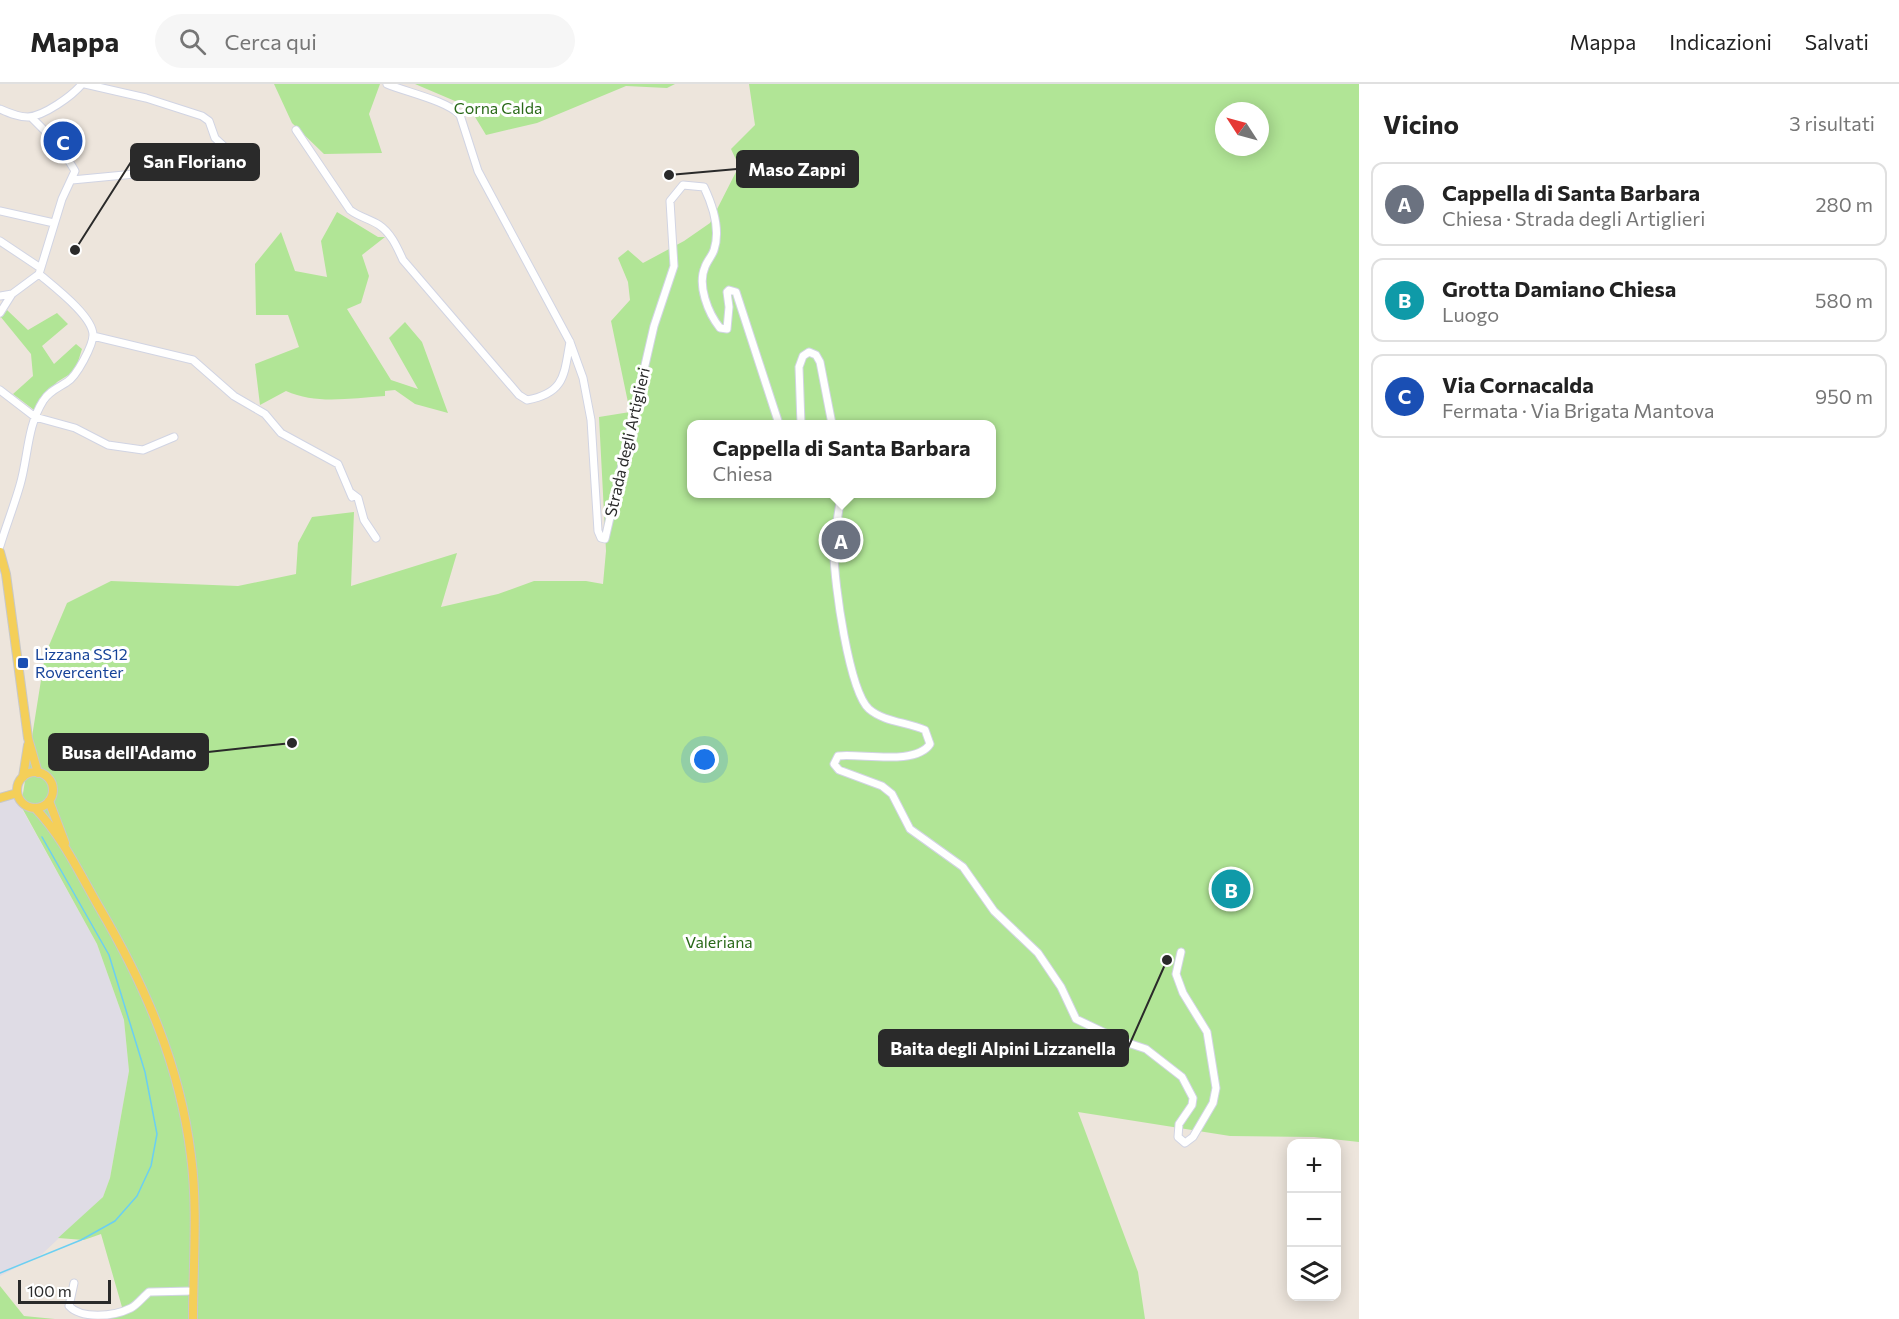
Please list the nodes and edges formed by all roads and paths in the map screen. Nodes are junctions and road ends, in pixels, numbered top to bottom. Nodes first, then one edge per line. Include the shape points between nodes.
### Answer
1 (83, 84) edge
2 (387, 84) edge
3 (0, 109) edge
4 (31, 117) junction
5 (296, 130) dead end
6 (72, 180) junction
7 (0, 211) edge
8 (54, 223) junction
9 (0, 241) edge
10 (39, 271) junction
11 (12, 294) junction
12 (0, 296) edge
13 (0, 313) edge
14 (93, 336) junction
15 (570, 342) junction
16 (0, 390) edge
17 (35, 417) junction
18 (778, 420) edge
19 (801, 420) edge
20 (831, 420) edge
21 (174, 437) dead end
22 (841, 498) edge
23 (8, 519) junction
24 (0, 525) edge
25 (375, 532) dead end
26 (2, 533) edge
27 (0, 546) edge
28 (0, 552) edge
29 (28, 738) junction
30 (38, 773) junction
31 (23, 777) junction
32 (17, 793) junction
33 (0, 798) edge
34 (49, 801) junction
35 (35, 808) junction
36 (74, 862) junction
37 (1181, 952) dead end
38 (74, 1283) dead end
39 (193, 1291) junction
40 (193, 1319) edge

1 - 4 street
1 - 6 street via 202,116 227,152 180,161 166,171
2 - 15 street, Strada degli Artiglieri via 443,104 460,116 478,171
3 - 4 street
4 - 6 street via 73,164
5 - 15 street via 350,210 378,224 392,237 403,260 519,395 527,400 537,398 563,381
6 - 8 street
7 - 8 street
8 - 10 street
9 - 10 street
10 - 11 street
10 - 14 street via 83,314
11 - 12 street
11 - 13 street
14 - 17 street via 78,371 69,382 49,394
14 - 25 street via 201,364 234,396 265,414 281,433 338,464 351,494 358,498 364,520
15 - 18 street, Strada degli Artiglieri via 590,401 598,531 605,539 654,326 674,266 670,201 683,184 704,187 713,202 716,234 714,250 704,268 704,295 717,324 724,330 729,327 727,292 736,292
16 - 17 street
17 - 21 street via 75,428 108,445 143,450
17 - 23 street
19 - 20 street via 799,368 809,352 820,362
22 - 37 street via 834,556 846,645 859,694 878,715 925,730 930,741 924,751 883,757 838,756 834,764 839,770 882,786 892,794 910,829 963,867 994,911 1038,953 1076,1019 1146,1049 1182,1077 1192,1094 1192,1105 1179,1124 1178,1137 1185,1143 1193,1137 1213,1103 1216,1088 1207,1032 1176,974
23 - 24 street
23 - 26 street
26 - 27 street
28 - 29 main road
29 - 30 main road
29 - 31 main road
30 - 31 main road
30 - 34 main road via 51,784
31 - 32 main road
32 - 33 main road
32 - 35 main road via 23,804
34 - 35 main road
34 - 36 main road
35 - 36 main road
36 - 39 main road via 154,1012 177,1077 191,1158
38 - 39 street via 69,1306 85,1318 131,1308 149,1292
39 - 40 main road

